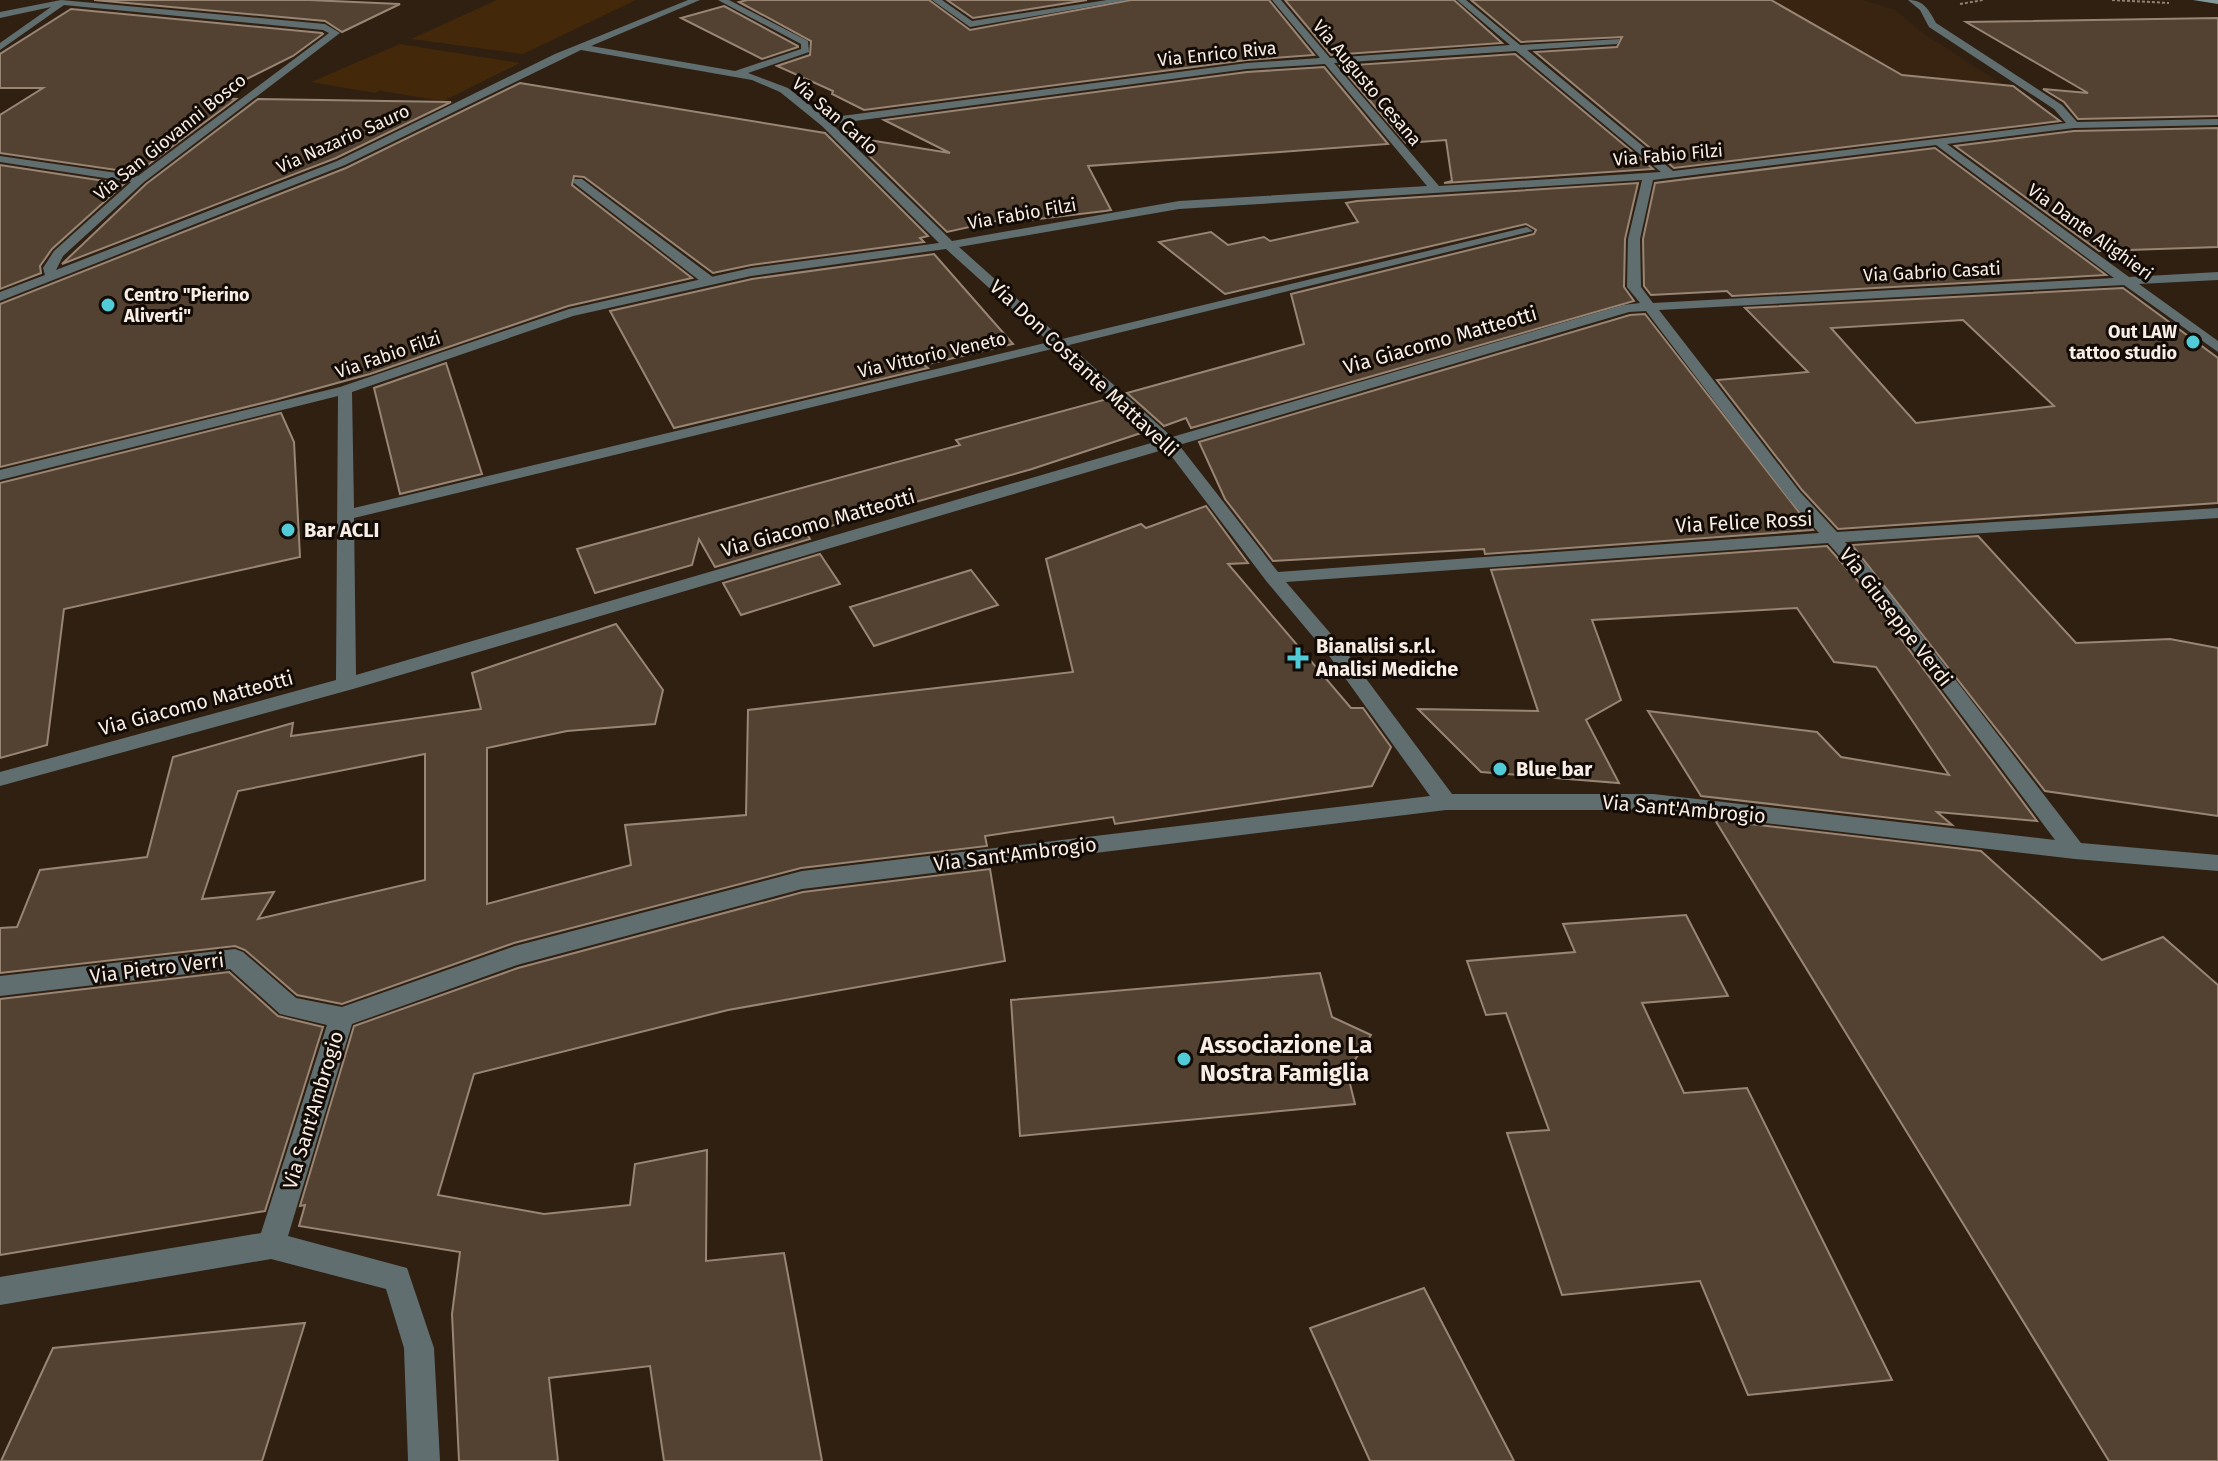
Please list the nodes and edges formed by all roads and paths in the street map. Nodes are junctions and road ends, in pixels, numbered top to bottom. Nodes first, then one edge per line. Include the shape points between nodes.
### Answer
1 (696, 0) edge
2 (722, 0) edge
3 (936, 0) edge
4 (1124, 0) edge
5 (1276, 0) edge
6 (1461, 0) edge
7 (1912, 0) edge
8 (2197, 0) edge
9 (65, 1) edge
10 (1933, 1) edge
11 (2218, 1) edge
12 (1924, 9) junction
13 (0, 15) edge
14 (1617, 41) dead end
15 (0, 47) edge
16 (579, 47) junction
17 (1519, 47) junction
18 (1328, 60) junction
19 (737, 73) junction
20 (823, 122) junction
21 (2218, 122) edge
22 (2074, 125) junction
23 (1940, 144) junction
24 (0, 159) edge
25 (1671, 175) junction
26 (1648, 177) junction
27 (140, 180) junction
28 (578, 181) dead end
29 (1434, 187) junction
30 (1527, 231) dead end
31 (949, 245) junction
32 (51, 274) junction
33 (2218, 276) edge
34 (2125, 280) junction
35 (709, 281) junction
36 (0, 297) edge
37 (1647, 304) junction
38 (2214, 342) edge
39 (1061, 344) junction
40 (345, 390) junction
41 (1169, 442) junction
42 (0, 475) edge
43 (2218, 513) edge
44 (346, 515) junction
45 (1834, 540) junction
46 (1273, 578) junction
47 (346, 684) junction
48 (0, 779) edge
49 (1446, 802) junction
50 (2075, 851) junction
51 (2218, 863) edge
52 (0, 986) edge
53 (342, 1017) junction
54 (271, 1245) junction
55 (0, 1291) edge
56 (424, 1461) edge

1 - 16 street, Via Nazario Sauro
2 - 19 street via 805,43 806,50
3 - 4 street via 970,24
5 - 18 street, Via Augusto Cesana
6 - 17 street
7 - 12 street
8 - 11 main road
9 - 13 street
9 - 15 street
9 - 27 street, Via San Giovanni Bosco via 325,27 335,33
10 - 12 street
12 - 22 street via 1932,25 2058,107
14 - 17 street, Via Enrico Riva
16 - 19 street, Via San Carlo
16 - 32 street, Via Nazario Sauro via 341,163
17 - 18 street, Via Enrico Riva
17 - 25 street
18 - 20 street, Via Enrico Riva via 1192,72
18 - 29 street, Via Augusto Cesana
19 - 20 street, Via San Carlo via 784,90
20 - 31 street, Via San Carlo
21 - 22 street, Via Fabio Filzi
22 - 23 street, Via Fabio Filzi
23 - 25 street, Via Fabio Filzi
23 - 34 street, Via Dante Alighieri
24 - 27 street
25 - 26 street, Via Fabio Filzi
26 - 29 street, Via Fabio Filzi
26 - 37 street, Via Giuseppe Verdi via 1631,269 1634,287
27 - 32 street, Via San Giovanni Bosco via 58,254
28 - 35 street
29 - 31 street, Via Fabio Filzi via 1179,205
30 - 39 street, Via Vittorio Veneto
31 - 35 street, Via Fabio Filzi
31 - 39 street, Via Don Costante Mattavelli
32 - 36 street, Via Nazario Sauro
33 - 34 street, Via Gabrio Casati
34 - 37 street, Via Gabrio Casati
34 - 38 street, Via Dante Alighieri
35 - 40 street, Via Fabio Filzi via 569,313
37 - 41 street, Via Giacomo Matteotti
37 - 45 street, Via Giuseppe Verdi
39 - 41 street, Via Don Costante Mattavelli
39 - 44 street, Via Vittorio Veneto
40 - 42 street, Via Fabio Filzi
40 - 44 street
41 - 46 street, Via Don Costante Mattavelli
41 - 47 street, Via Giacomo Matteotti
43 - 45 street, Via Felice Rossi
44 - 47 street
45 - 46 street, Via Felice Rossi via 1587,552
45 - 50 street, Via Giuseppe Verdi
46 - 49 street, Via Don Costante Mattavelli via 1337,653
47 - 48 street, Via Giacomo Matteotti
49 - 50 street, Via Sant'Ambrogio via 1653,802
49 - 53 street, Via Sant'Ambrogio via 802,880 515,956
50 - 51 street, Via Sant'Ambrogio
52 - 53 street, Via Pietro Verri via 235,959 289,1007
53 - 54 street, Via Sant'Ambrogio
54 - 55 street
54 - 56 street via 397,1278 419,1348

